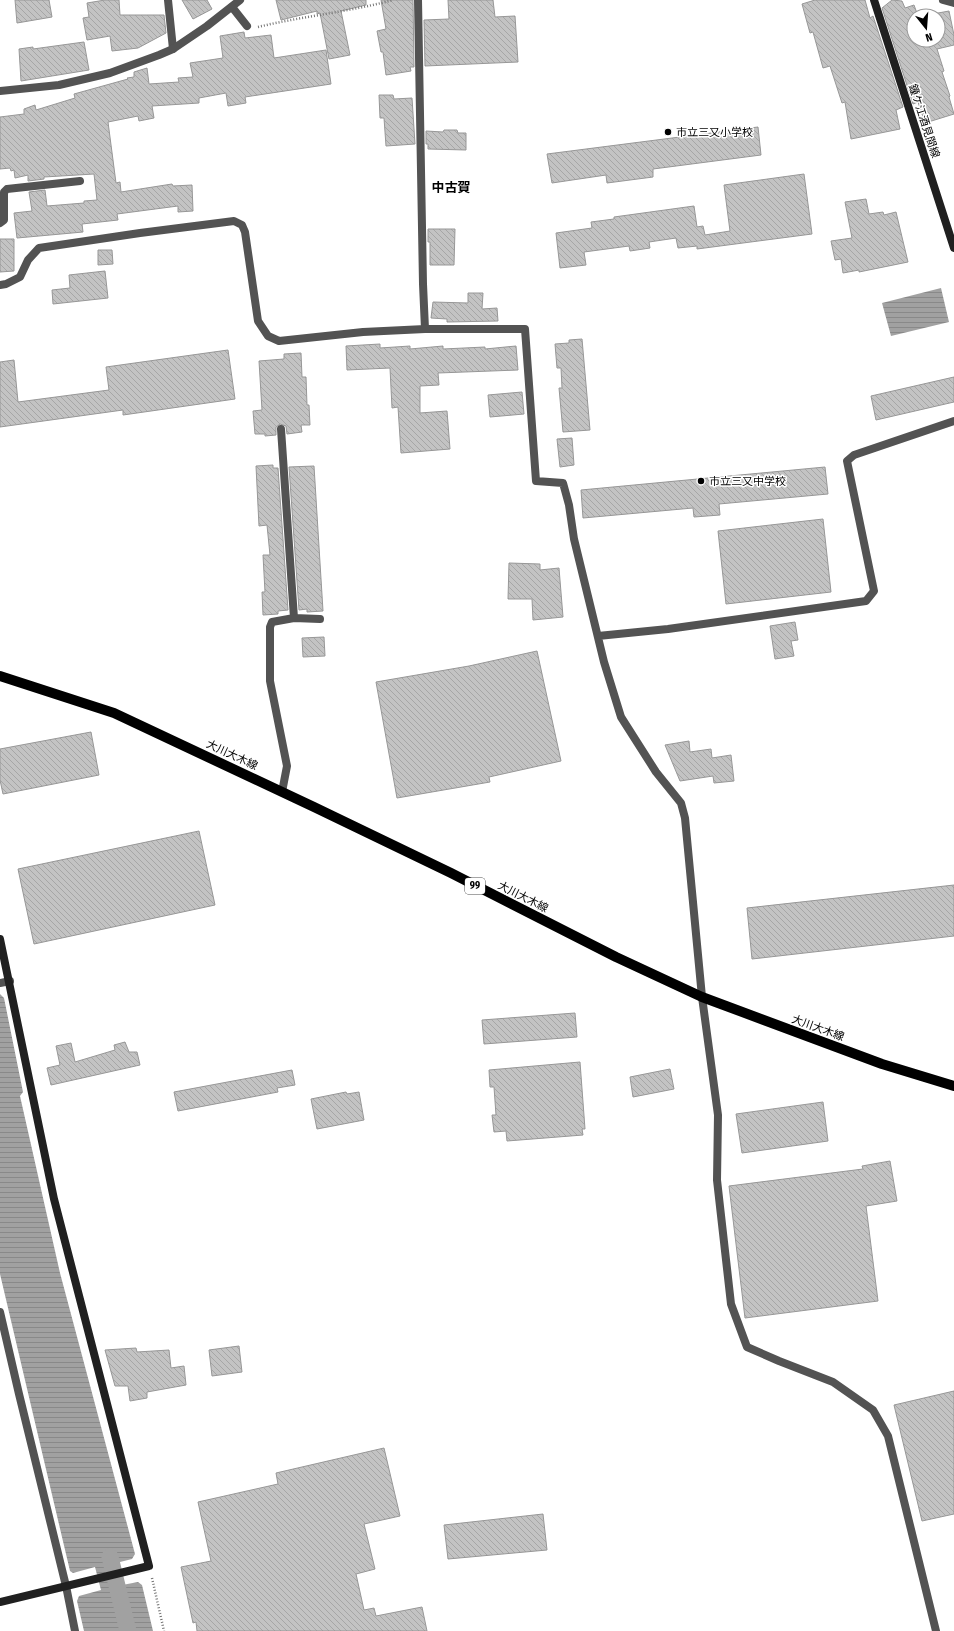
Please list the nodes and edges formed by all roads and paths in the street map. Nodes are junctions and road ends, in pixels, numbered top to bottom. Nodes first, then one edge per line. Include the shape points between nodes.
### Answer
1 (168, 0) edge
2 (240, 0) edge
3 (393, 0) edge
4 (418, 0) edge
5 (874, 0) edge
6 (943, 0) edge
7 (954, 3) edge
8 (232, 7) junction
9 (247, 26) joint
10 (173, 49) junction
11 (0, 91) edge
12 (80, 181) dead end
13 (0, 223) edge
14 (954, 248) edge
15 (0, 285) edge
16 (425, 329) junction
17 (954, 421) edge
18 (281, 430) dead end
19 (294, 618) junction
20 (320, 619) dead end
21 (598, 636) junction
22 (0, 676) edge
23 (282, 792) junction
24 (0, 939) edge
25 (10, 981) junction
26 (0, 983) edge
27 (702, 997) junction
28 (954, 1086) edge
29 (0, 1312) edge
30 (149, 1566) junction
31 (66, 1586) junction
32 (0, 1602) edge
33 (75, 1631) edge
34 (164, 1631) edge
35 (936, 1631) edge

1 - 10 street
2 - 8 street
3 - 9 path via 257,27
4 - 16 street
5 - 14 street, 鐘ケ江酒見間線
6 - 7 street
8 - 9 street
8 - 10 street
10 - 11 street via 110,73 66,84
12 - 13 street via 7,189 4,192 4,220
15 - 16 street via 20,277 28,260 39,248 234,221 242,225 245,232 258,322 268,336 279,341 363,332
16 - 21 street via 525,329 536,481 563,483
17 - 21 street via 854,455 847,461 874,591 866,601 668,629
18 - 19 street
19 - 20 street
19 - 23 street via 272,622 270,627 270,682 287,766
21 - 27 street via 622,717 656,772 681,803 685,818
22 - 23 main road, 大川大木線 / 99 via 114,713
23 - 27 main road, 大川大木線 / 99
24 - 25 street
25 - 26 street
25 - 30 street via 54,1199
27 - 28 main road, 大川大木線 / 99 via 882,1064
27 - 35 street via 718,1115 716,1180 731,1304 747,1347 833,1382 873,1410 888,1436
29 - 31 street
30 - 31 street
30 - 34 path
31 - 32 street
31 - 33 street

